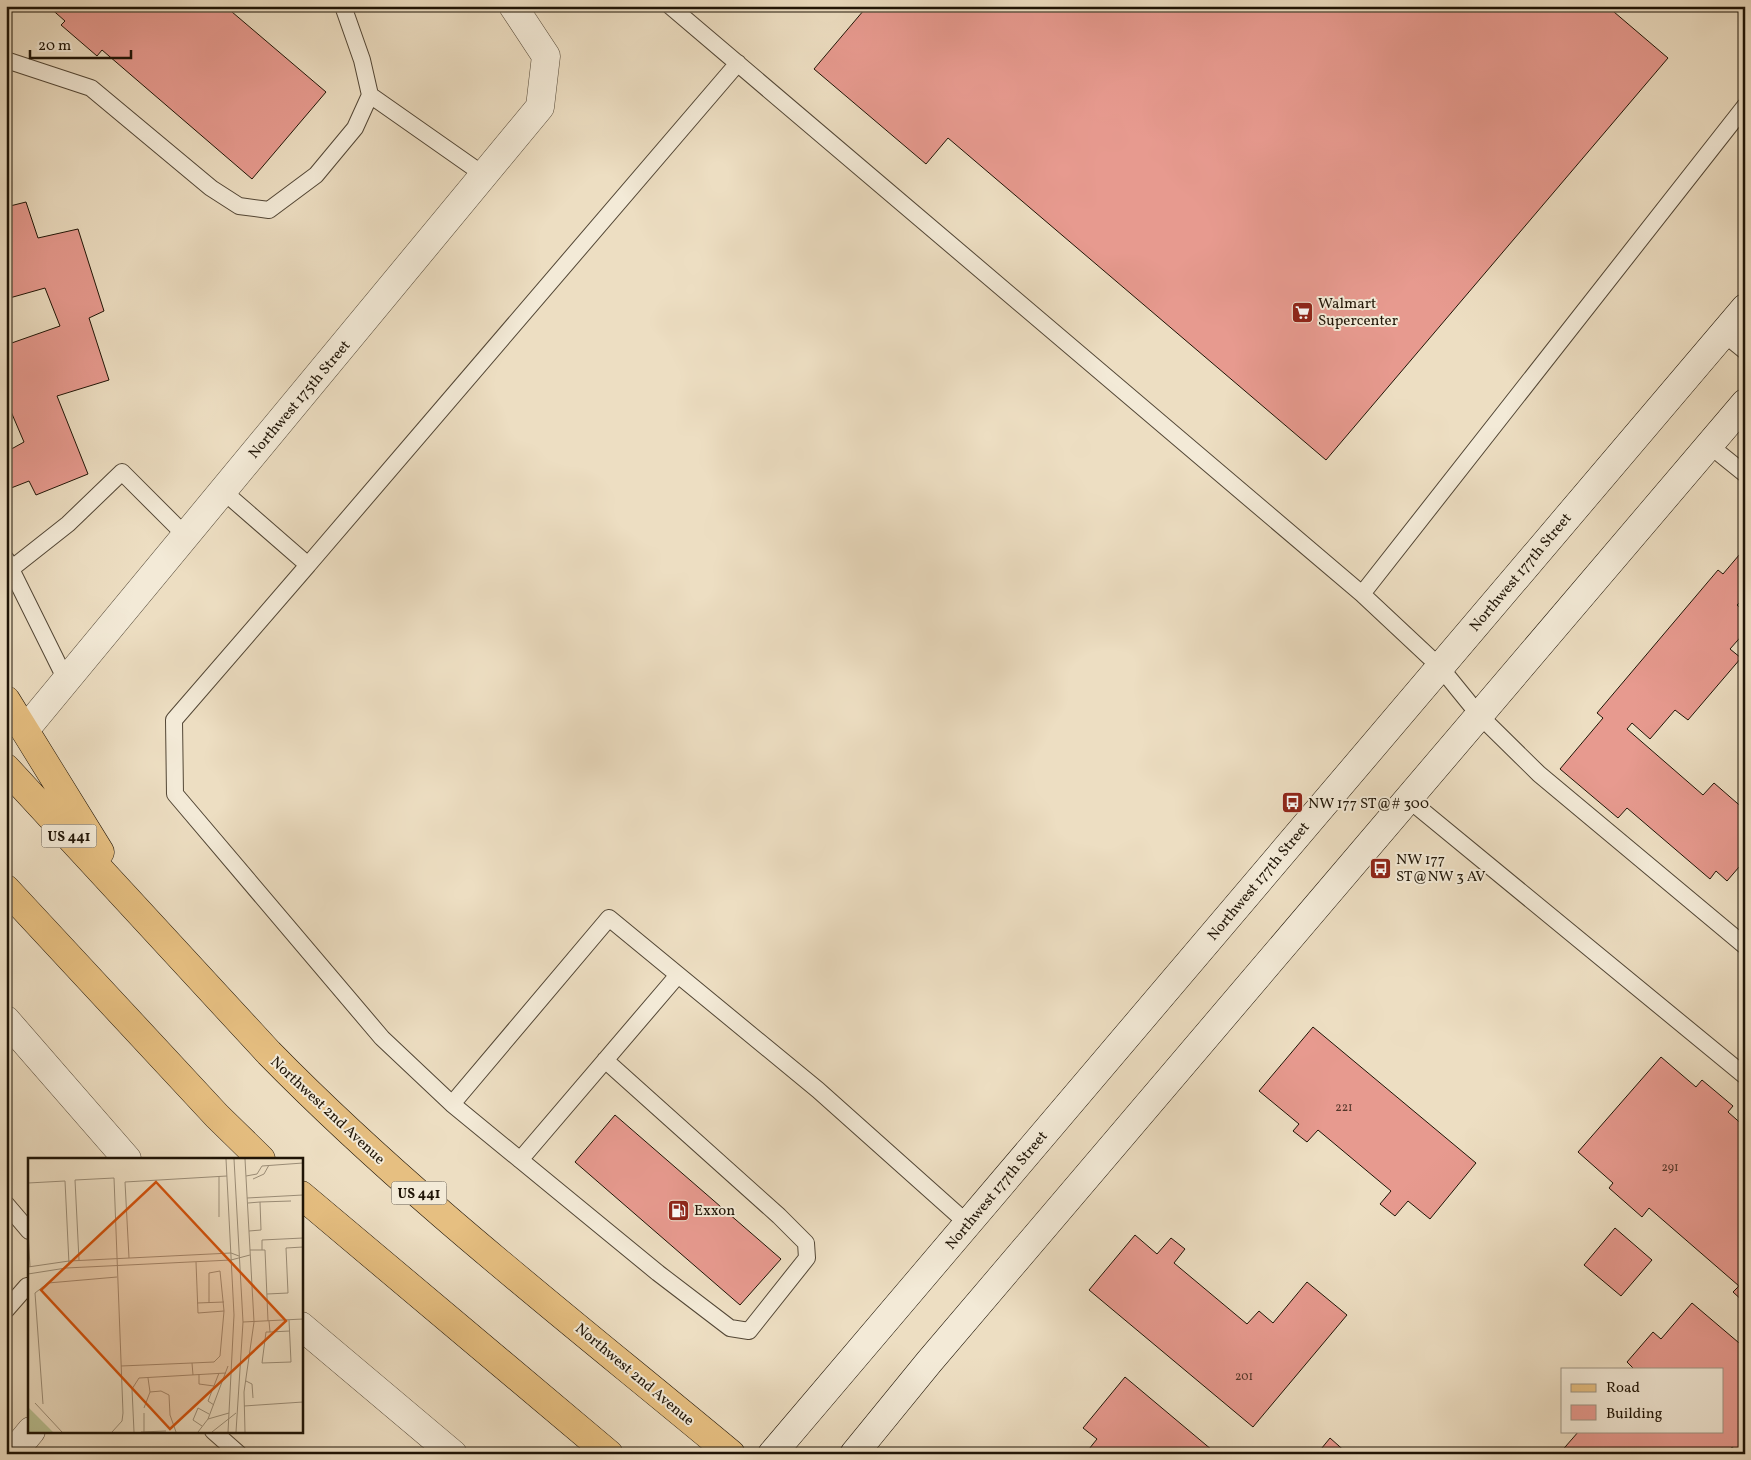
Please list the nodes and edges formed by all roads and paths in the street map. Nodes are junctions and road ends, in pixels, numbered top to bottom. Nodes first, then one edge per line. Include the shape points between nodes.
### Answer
1 (343, 6) edge
2 (513, 6) edge
3 (670, 6) edge
4 (6, 60) edge
5 (738, 63) junction
6 (370, 95) junction
7 (1745, 106) edge
8 (484, 175) junction
9 (1745, 308) edge
10 (1723, 333) junction
11 (1745, 351) edge
12 (1745, 403) edge
13 (1709, 445) junction
14 (1745, 474) edge
15 (223, 491) junction
16 (186, 536) junction
17 (9, 564) edge
18 (308, 565) junction
19 (1362, 594) junction
20 (1440, 667) junction
21 (66, 680) junction
22 (6, 700) edge
23 (1479, 715) junction
24 (25, 730) junction
25 (6, 768) edge
26 (1408, 799) junction
27 (6, 889) edge
28 (133, 904) junction
29 (1745, 946) edge
30 (678, 974) junction
31 (6, 1020) edge
32 (605, 1060) junction
33 (1745, 1076) edge
34 (452, 1104) junction
35 (126, 1158) edge
36 (260, 1158) edge
37 (520, 1160) junction
38 (302, 1196) edge
39 (6, 1204) edge
40 (968, 1223) junction
41 (28, 1230) edge
42 (28, 1285) edge
43 (6, 1310) edge
44 (302, 1327) edge
45 (30, 1432) edge
46 (214, 1432) edge
47 (12, 1454) edge
48 (239, 1454) edge
49 (453, 1454) edge
50 (609, 1454) edge
51 (730, 1454) edge
52 (772, 1454) edge
53 (854, 1454) edge

1 - 6 lane via 362,60
2 - 8 street, Northwest 175th Street via 546,56 540,107
3 - 5 lane
4 - 6 lane via 91,88 211,188 239,206 269,210 316,175 355,128
5 - 18 lane
5 - 19 lane
6 - 8 lane
7 - 19 lane
8 - 15 street, Northwest 175th Street
9 - 10 street, Northwest 177th Street
10 - 11 lane
10 - 20 street, Northwest 177th Street
12 - 13 street
13 - 14 lane
13 - 23 street
15 - 16 street, Northwest 175th Street
15 - 18 lane
16 - 17 lane via 122,472 68,524
16 - 21 street, Northwest 175th Street
17 - 21 lane
18 - 34 lane via 174,720 175,794 382,1038
19 - 20 lane
20 - 23 lane
20 - 40 street, Northwest 177th Street
21 - 24 street, Northwest 175th Street
22 - 24 main road
23 - 26 street
23 - 29 lane via 1539,774
24 - 28 main road
25 - 28 main road, Northwest 2nd Avenue / US 441
26 - 33 lane
26 - 53 street
27 - 36 main road via 211,1110
28 - 51 main road, Northwest 2nd Avenue / US 441 via 269,1054 365,1147
30 - 32 lane
30 - 34 lane via 609,918
30 - 40 lane via 818,1090
31 - 35 street
32 - 37 lane
32 - 37 lane via 806,1243 807,1258 749,1330 730,1328
34 - 37 lane
38 - 50 main road
39 - 41 lane
40 - 52 street, Northwest 177th Street
42 - 43 lane
44 - 49 street
45 - 47 street
46 - 48 lane

